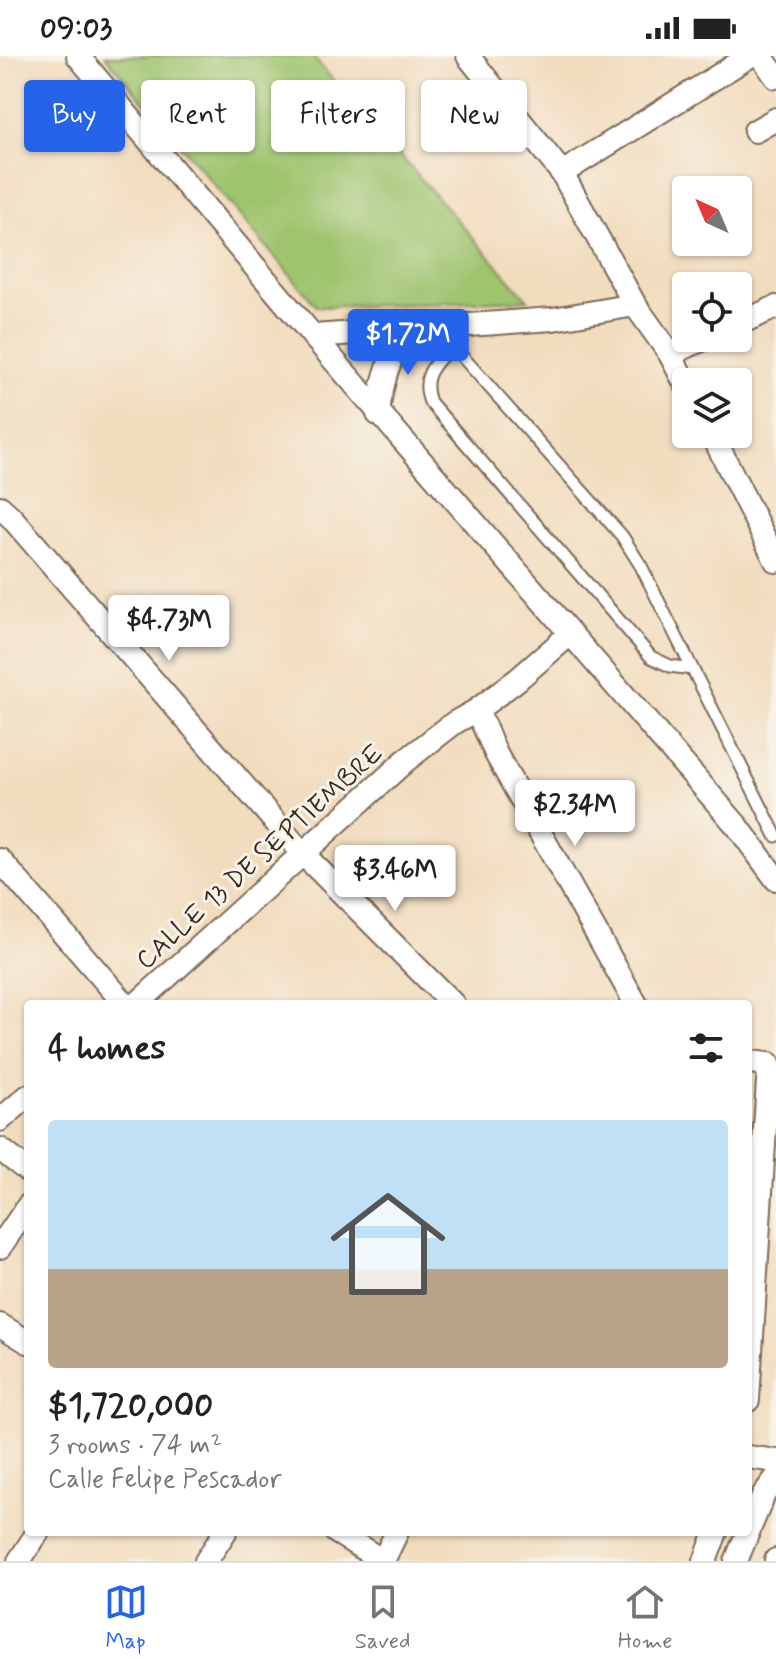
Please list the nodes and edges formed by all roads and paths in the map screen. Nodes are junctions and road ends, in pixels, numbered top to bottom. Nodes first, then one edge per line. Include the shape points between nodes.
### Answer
1 (78, 56) edge
2 (468, 56) edge
3 (750, 56) edge
4 (761, 56) edge
5 (776, 77) edge
6 (776, 119) edge
7 (755, 131) dead end
8 (562, 173) junction
9 (635, 305) junction
10 (776, 307) edge
11 (752, 318) edge
12 (404, 330) junction
13 (313, 336) junction
14 (449, 336) junction
15 (674, 352) edge
16 (670, 354) junction
17 (677, 368) edge
18 (378, 414) junction
19 (719, 448) edge
20 (0, 507) edge
21 (776, 561) edge
22 (570, 634) junction
23 (692, 669) junction
24 (477, 710) junction
25 (776, 836) edge
26 (303, 854) junction
27 (0, 860) edge
28 (776, 879) edge
29 (122, 1000) edge
30 (141, 1000) edge
31 (449, 1000) edge
32 (634, 1000) edge
33 (759, 1063) edge
34 (24, 1099) edge
35 (0, 1120) edge
36 (0, 1149) edge
37 (24, 1168) edge
38 (24, 1212) edge
39 (0, 1247) edge
40 (752, 1277) edge
41 (0, 1325) edge
42 (24, 1340) edge
43 (752, 1458) edge
44 (776, 1461) edge
45 (776, 1478) edge
46 (752, 1522) edge
47 (35, 1536) edge
48 (222, 1536) edge
49 (342, 1536) edge
50 (395, 1536) edge
51 (714, 1536) edge
52 (746, 1536) edge
53 (19, 1561) edge
54 (206, 1561) edge
55 (383, 1561) edge
56 (705, 1561) edge
57 (736, 1561) edge

1 - 13 street
2 - 8 street
3 - 8 street
4 - 5 street
6 - 7 street
8 - 9 street
9 - 14 street
9 - 16 street
10 - 11 street
12 - 13 street
12 - 14 street
12 - 18 street via 388,361
13 - 18 street
14 - 23 lane via 622,536
14 - 23 lane via 425,382 430,402 651,657
15 - 16 street
16 - 17 street
18 - 22 street
19 - 21 street
20 - 26 street
22 - 24 street, CALLE 13 DE SEPTIEMBRE
22 - 28 street via 738,827
23 - 25 lane
24 - 26 street, CALLE 13 DE SEPTIEMBRE via 405,761
24 - 32 street via 496,754
26 - 30 street, CALLE 13 DE SEPTIEMBRE
26 - 31 street
27 - 29 street
33 - 40 street
34 - 35 street
36 - 37 street
38 - 39 street
41 - 42 street
43 - 44 street
45 - 46 street
47 - 53 street
48 - 54 street
49 - 55 street
50 - 55 street
51 - 56 street
52 - 57 street

